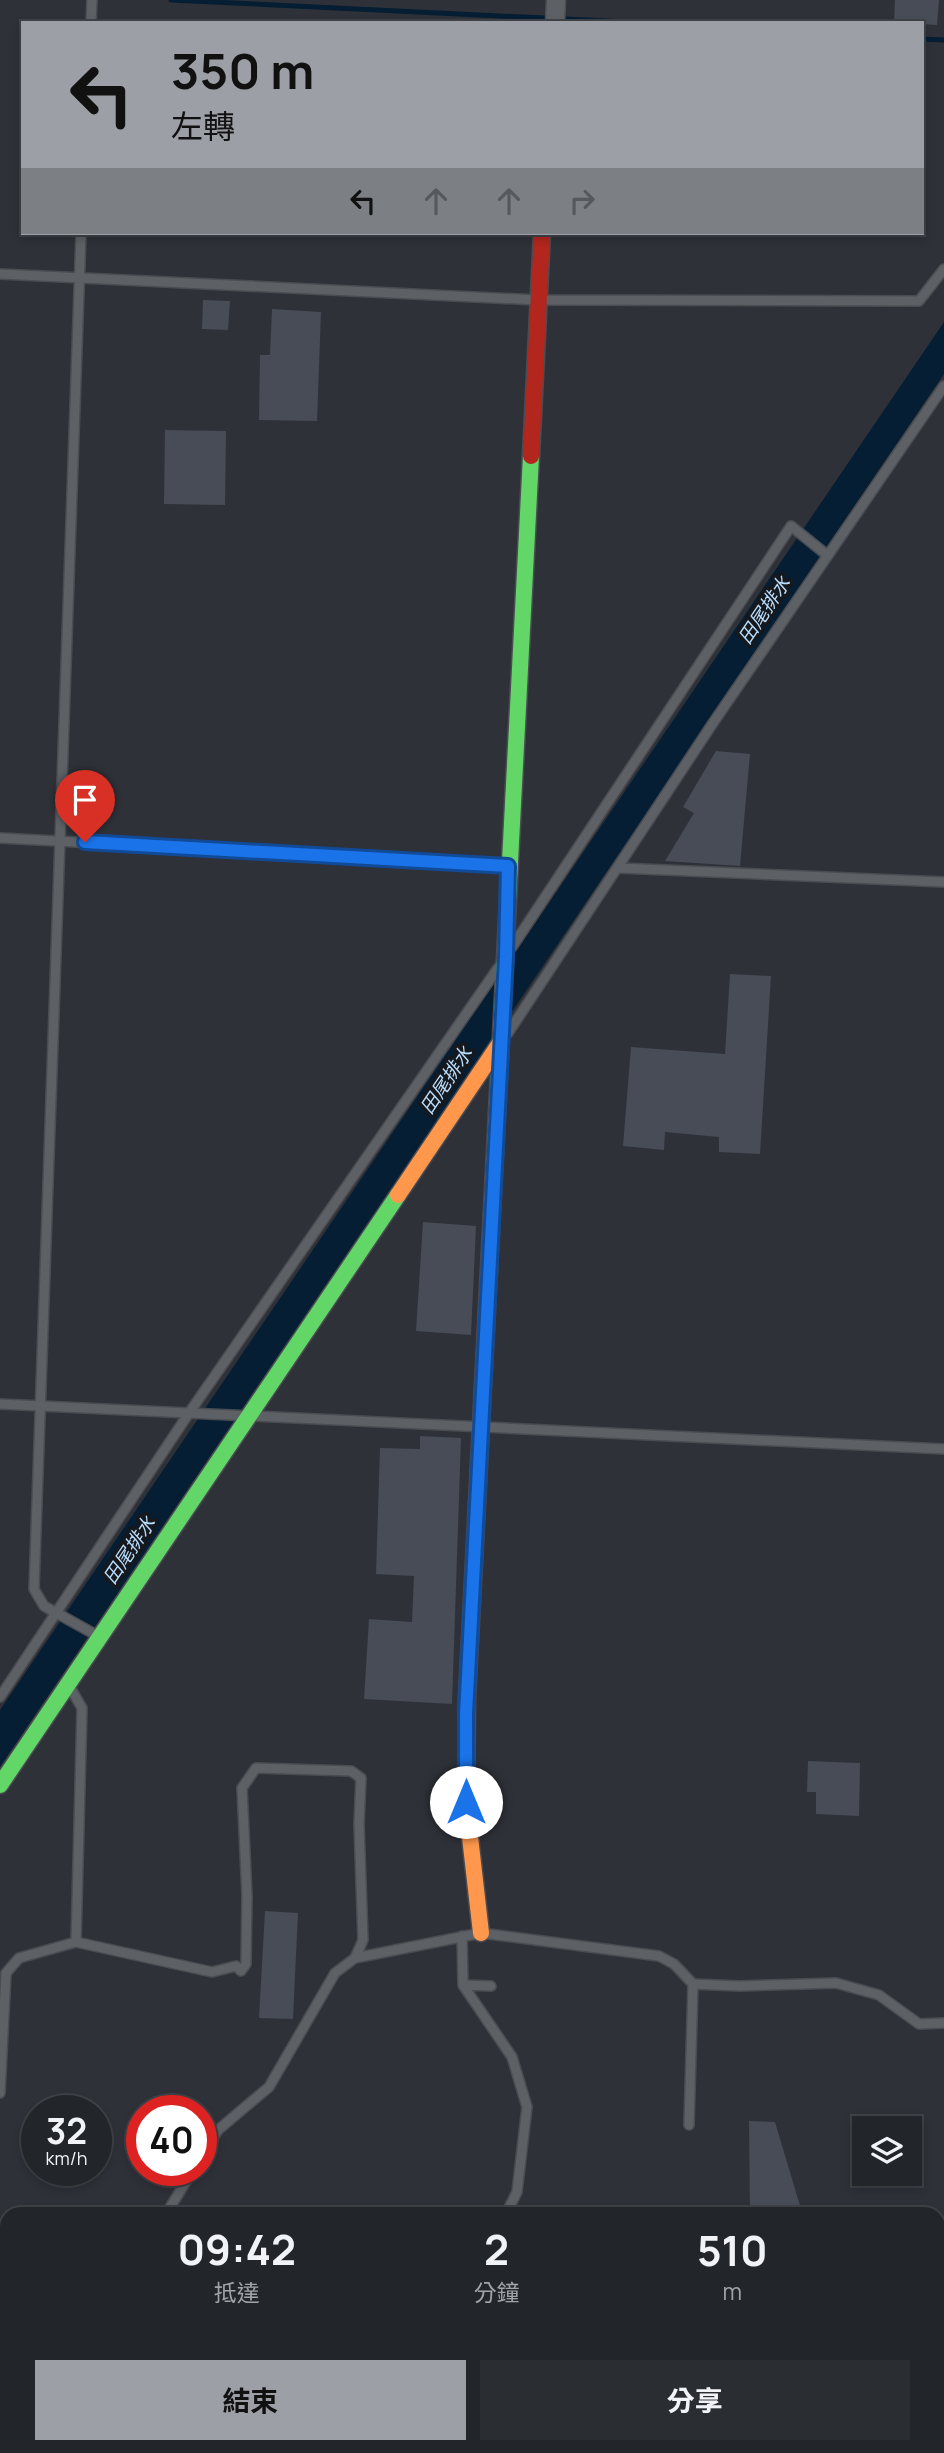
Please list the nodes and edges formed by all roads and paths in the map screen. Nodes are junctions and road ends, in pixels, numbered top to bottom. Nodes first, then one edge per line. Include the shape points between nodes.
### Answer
1 (92, 0) edge
2 (556, 0) edge
3 (91, 21) edge
4 (555, 21) edge
5 (81, 235) edge
6 (542, 235) edge
7 (944, 269) edge
8 (0, 274) edge
9 (79, 277) junction
10 (538, 300) junction
11 (944, 386) edge
12 (827, 555) junction
13 (0, 838) edge
14 (58, 841) junction
15 (508, 866) junction
16 (619, 868) junction
17 (944, 882) edge
18 (506, 957) junction
19 (501, 1043) junction
20 (0, 1404) edge
21 (41, 1406) junction
22 (189, 1413) junction
23 (246, 1416) junction
24 (480, 1428) junction
25 (944, 1449) edge
26 (58, 1613) junction
27 (94, 1633) junction
28 (66, 1680) junction
29 (0, 1698) edge
30 (0, 1785) edge
31 (481, 1933) junction
32 (463, 1936) junction
33 (76, 1942) junction
34 (355, 1958) junction
35 (693, 1984) junction
36 (463, 1985) junction
37 (491, 1986) dead end
38 (944, 2023) edge
39 (0, 2093) edge
40 (689, 2125) dead end
41 (217, 2132) edge
42 (183, 2186) edge
43 (170, 2207) edge
44 (510, 2207) edge

1 - 3 lane
2 - 4 street
5 - 9 lane
6 - 10 street
7 - 10 lane via 919,301
8 - 9 lane
9 - 10 lane
9 - 14 lane
10 - 15 street
11 - 12 lane
12 - 16 lane
12 - 18 lane via 791,526
13 - 14 lane
14 - 15 lane
14 - 21 lane
15 - 18 street
16 - 17 lane
16 - 19 lane
18 - 19 street
18 - 22 lane
19 - 23 street
19 - 24 street
20 - 21 lane
21 - 22 lane
21 - 26 lane via 34,1589 44,1606
22 - 23 lane
22 - 26 lane
23 - 24 lane
23 - 27 street
24 - 25 lane
24 - 31 street via 466,1802
26 - 27 lane
26 - 29 lane
27 - 28 street
28 - 30 street via 40,1728
28 - 33 lane via 82,1708
31 - 32 lane
31 - 35 lane via 659,1956
32 - 34 lane
32 - 36 lane
33 - 34 lane via 212,1972 236,1966 241,1971 246,1964 247,1937 242,1788 246,1779 256,1768 351,1772 361,1778 363,1940
33 - 39 lane via 19,1958 6,1973
34 - 41 lane via 335,1973 269,2087
35 - 38 lane via 836,1983 879,1995 919,2024
35 - 40 lane
36 - 37 lane
36 - 44 lane via 512,2057 527,2107 517,2192
42 - 43 lane

